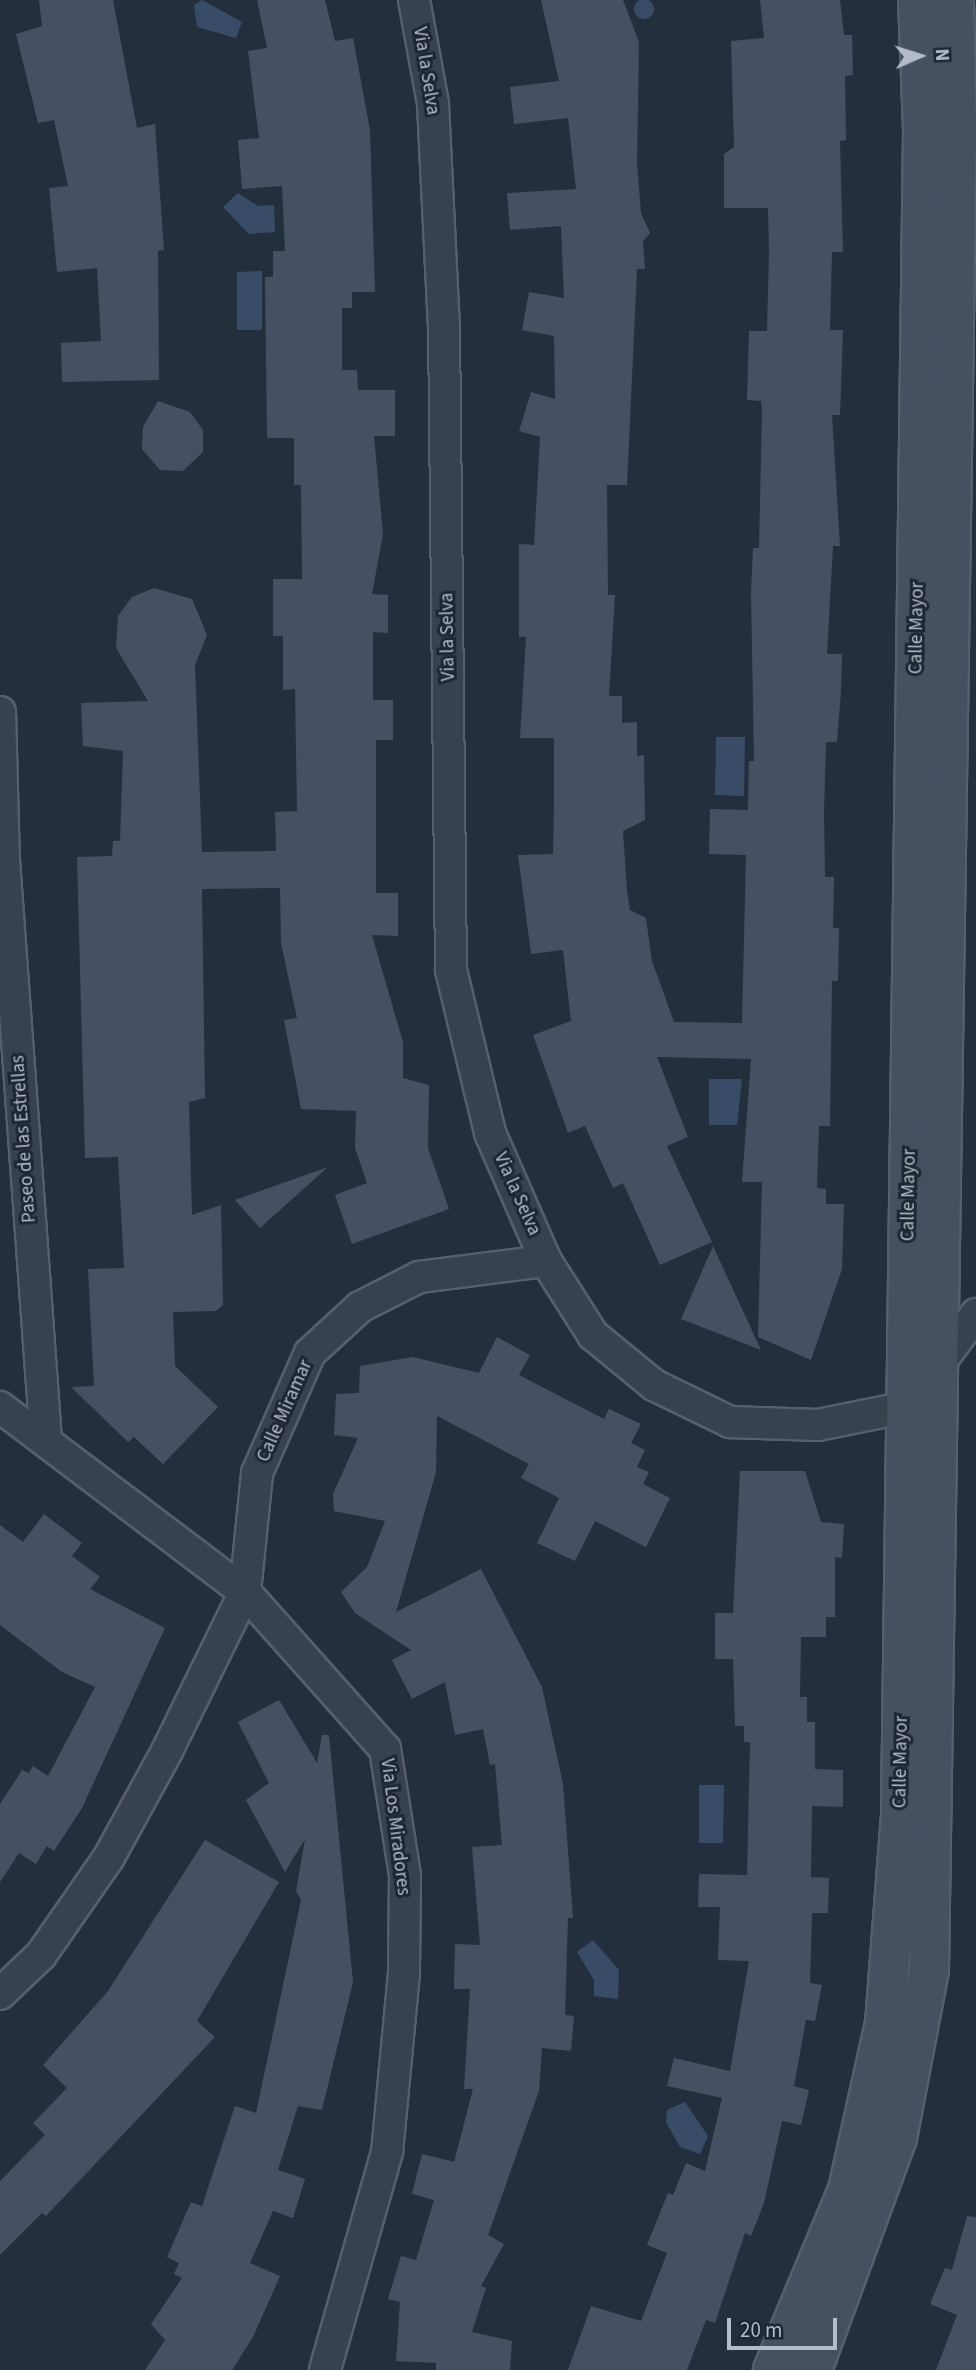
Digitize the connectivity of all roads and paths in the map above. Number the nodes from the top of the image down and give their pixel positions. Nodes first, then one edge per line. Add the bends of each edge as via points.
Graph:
1 (414, 0) edge
2 (918, 0) edge
3 (954, 0) edge
4 (940, 130) junction
5 (0, 712) edge
6 (546, 1261) junction
7 (976, 1314) edge
8 (938, 1365) junction
9 (0, 1407) edge
10 (907, 1407) junction
11 (46, 1440) junction
12 (245, 1592) junction
13 (0, 1994) edge
14 (862, 2198) junction
15 (325, 2370) edge
16 (773, 2370) edge
17 (812, 2370) edge

1 - 6 street, Via la Selva via 433,104 444,325 451,970 490,1133
2 - 4 street, Calle Mayor
3 - 4 street, Calle Mayor
4 - 8 street, Calle Mayor
4 - 10 street, Calle Mayor
5 - 11 street, Paseo de las Estrellas via 4,859
6 - 10 street via 593,1335 654,1385 730,1422 818,1425
6 - 12 street, Calle Miramar via 419,1277 360,1307 310,1353 257,1473
7 - 8 street
8 - 10 street
8 - 14 street, Calle Mayor via 929,1969 916,2060
9 - 11 street, Via Los Miradores
10 - 14 street, Calle Mayor via 899,1839 885,2023
11 - 12 street, Via Los Miradores
12 - 13 street, Calle Miramar via 109,1857 41,1955
12 - 15 street, Via Los Miradores via 385,1749 405,1875 404,1973 387,2152
14 - 16 street, Calle Mayor
14 - 17 street, Calle Mayor

